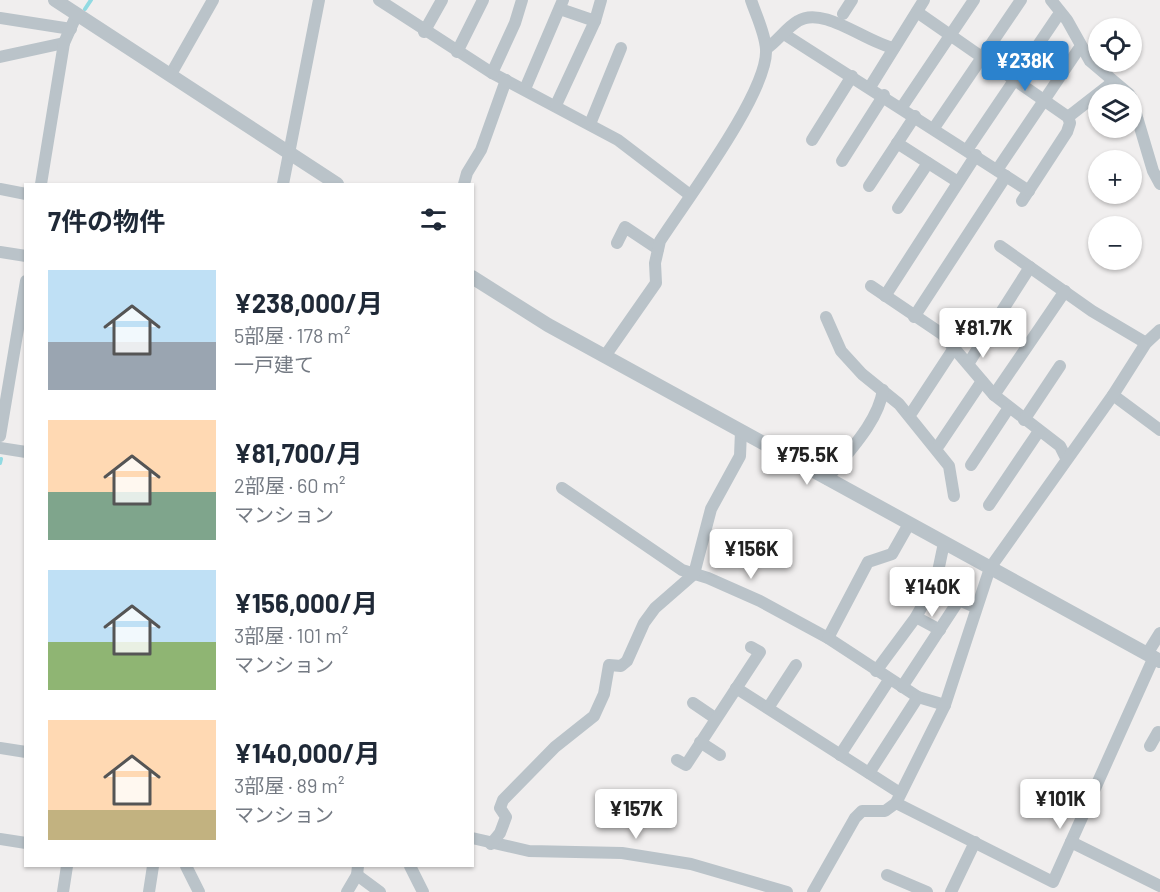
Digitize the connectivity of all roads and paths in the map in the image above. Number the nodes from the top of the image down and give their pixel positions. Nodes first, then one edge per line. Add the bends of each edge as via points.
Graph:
1 (55, 0) edge
2 (213, 0) edge
3 (319, 0) edge
4 (379, 0) edge
5 (442, 0) edge
6 (483, 0) edge
7 (522, 0) edge
8 (601, 0) edge
9 (751, 0) edge
10 (852, 0) edge
11 (924, 0) edge
12 (974, 0) edge
13 (1020, 0) edge
14 (1051, 0) edge
15 (561, 4) edge
16 (917, 12) junction
17 (77, 14) junction
18 (843, 14) dead end
19 (1057, 17) dead end
20 (0, 18) edge
21 (595, 21) junction
22 (70, 29) junction
23 (424, 32) junction
24 (784, 34) junction
25 (950, 35) junction
26 (64, 43) junction
27 (621, 48) dead end
28 (894, 48) junction
29 (766, 49) junction
30 (1078, 50) dead end
31 (457, 52) junction
32 (0, 57) edge
33 (982, 57) junction
34 (492, 72) junction
35 (171, 74) junction
36 (852, 76) junction
37 (506, 80) junction
38 (1015, 80) junction
39 (1113, 82) junction
40 (1115, 84) edge
41 (870, 87) junction
42 (525, 89) junction
43 (884, 96) junction
44 (1045, 101) junction
45 (556, 105) junction
46 (902, 107) junction
47 (915, 116) junction
48 (1068, 117) junction
49 (590, 124) junction
50 (934, 128) junction
51 (1142, 135) edge
52 (812, 140) dead end
53 (897, 143) junction
54 (289, 152) junction
55 (972, 152) junction
56 (842, 161) dead end
57 (928, 163) junction
58 (1001, 173) junction
59 (958, 182) junction
60 (41, 183) edge
61 (283, 183) edge
62 (336, 183) edge
63 (465, 183) edge
64 (1160, 184) edge
65 (869, 186) dead end
66 (0, 189) edge
67 (24, 194) edge
68 (690, 195) junction
69 (898, 208) dead end
70 (617, 243) dead end
71 (1000, 246) dead end
72 (658, 249) junction
73 (0, 252) edge
74 (24, 256) edge
75 (1030, 267) junction
76 (474, 279) edge
77 (871, 286) dead end
78 (1065, 291) junction
79 (24, 293) edge
80 (885, 296) junction
81 (914, 316) junction
82 (826, 317) dead end
83 (1160, 330) edge
84 (1146, 343) junction
85 (954, 348) junction
86 (605, 356) junction
87 (968, 364) junction
88 (1060, 366) dead end
89 (982, 381) junction
90 (883, 390) junction
91 (994, 395) junction
92 (1113, 396) junction
93 (1008, 409) junction
94 (912, 412) dead end
95 (1024, 420) junction
96 (1160, 430) edge
97 (741, 431) junction
98 (1039, 431) junction
99 (0, 436) edge
100 (939, 445) dead end
101 (0, 448) edge
102 (24, 452) edge
103 (1066, 458) junction
104 (971, 465) dead end
105 (827, 479) junction
106 (562, 488) dead end
107 (954, 496) dead end
108 (989, 505) dead end
109 (909, 524) junction
110 (944, 543) junction
111 (990, 568) junction
112 (694, 574) junction
113 (975, 607) junction
114 (916, 616) junction
115 (940, 630) junction
116 (1160, 633) edge
117 (828, 638) junction
118 (751, 646) dead end
119 (1154, 658) edge
120 (796, 665) dead end
121 (876, 671) junction
122 (889, 680) junction
123 (902, 687) junction
124 (736, 688) junction
125 (918, 697) junction
126 (693, 703) dead end
127 (945, 705) junction
128 (768, 708) junction
129 (715, 718) junction
130 (1160, 734) edge
131 (700, 742) junction
132 (1150, 746) dead end
133 (0, 748) edge
134 (24, 752) edge
135 (720, 755) dead end
136 (840, 755) junction
137 (677, 760) dead end
138 (869, 773) junction
139 (898, 798) junction
140 (0, 839) edge
141 (474, 839) edge
142 (975, 842) junction
143 (1071, 842) junction
144 (24, 843) edge
145 (491, 844) junction
146 (66, 867) edge
147 (153, 867) edge
148 (186, 867) edge
149 (410, 867) edge
150 (357, 870) edge
151 (887, 875) dead end
152 (1160, 886) edge
153 (747, 887) edge
154 (63, 892) edge
155 (149, 892) edge
156 (199, 892) edge
157 (347, 892) edge
158 (380, 892) edge
159 (423, 892) edge
160 (787, 892) edge
161 (813, 892) edge
162 (927, 892) edge
163 (951, 892) edge

1 - 17 street
2 - 35 street
3 - 54 street
4 - 23 street
5 - 23 street
6 - 31 street
7 - 34 street
8 - 21 street
9 - 29 street
10 - 18 street
11 - 16 street
12 - 25 street
13 - 33 street
14 - 39 street via 1090,62
15 - 21 street
15 - 42 street
16 - 25 street
16 - 28 street
17 - 22 street
17 - 35 street
19 - 38 street
20 - 22 street
21 - 45 street
22 - 26 street
23 - 31 street
24 - 28 street via 797,21 822,17 878,45
24 - 29 street
24 - 36 street
25 - 33 street
25 - 46 street
26 - 32 street
26 - 60 street
27 - 49 street
28 - 41 street
29 - 68 street via 744,115
30 - 44 street
31 - 34 street
33 - 38 street
33 - 50 street
34 - 37 street
35 - 54 street
36 - 41 street
36 - 52 street
37 - 42 street
37 - 63 street
38 - 44 street
38 - 55 street
39 - 40 street
39 - 48 street
41 - 43 street
42 - 45 street
43 - 46 street
43 - 56 street
44 - 48 street
44 - 58 street
45 - 49 street
46 - 47 street
47 - 50 street
47 - 53 street
48 - 58 street via 1067,132 1025,196
49 - 68 street via 618,140
50 - 55 street
51 - 64 street
53 - 57 street
53 - 65 street
54 - 61 street
54 - 62 street
55 - 58 street
55 - 59 street
57 - 59 street
57 - 69 street
58 - 81 street
59 - 80 street
66 - 67 street
68 - 72 street
70 - 72 street via 625,227
71 - 75 street
72 - 86 street via 656,283
73 - 74 street
75 - 78 street
75 - 87 street
76 - 86 street
77 - 80 street
78 - 84 street
78 - 91 street
79 - 99 street
80 - 81 street
81 - 85 street via 942,334
82 - 90 street via 841,351
83 - 84 street
84 - 92 street
85 - 87 street
85 - 94 street
86 - 97 street
87 - 89 street
88 - 95 street
89 - 91 street
89 - 100 street
90 - 105 street via 881,403 864,431
90 - 107 street via 949,466
91 - 93 street
92 - 96 street
92 - 103 street
93 - 95 street
93 - 104 street
95 - 98 street
97 - 105 street
97 - 112 street via 740,456 711,508
98 - 103 street via 1060,446
98 - 108 street
101 - 102 street
103 - 111 street
105 - 109 street
106 - 112 street via 653,552
109 - 110 street
109 - 117 street via 892,554 868,562
110 - 111 street
110 - 114 street via 936,581
111 - 113 street
111 - 119 street
112 - 117 street via 760,601
112 - 145 street via 655,608 627,661 621,666 609,665 604,694 594,716 555,747 503,800 500,808 506,817
113 - 115 street via 959,600
113 - 127 street
114 - 115 street
114 - 121 street
115 - 123 street
116 - 119 street
117 - 121 street
118 - 124 street via 759,652
119 - 143 street
120 - 128 street
121 - 122 street
122 - 123 street
122 - 136 street
123 - 125 street
124 - 128 street
124 - 129 street
125 - 127 street
125 - 138 street
126 - 129 street
127 - 139 street
128 - 136 street
129 - 131 street
130 - 132 street
131 - 135 street
131 - 137 street via 686,765
133 - 134 street
136 - 138 street
138 - 139 street
139 - 142 street
139 - 161 street via 885,811 862,811 855,818
140 - 144 street
141 - 145 street
142 - 143 street via 1053,882
142 - 163 street
143 - 152 street
145 - 153 street via 529,851 622,853 691,864
146 - 154 street
147 - 155 street
148 - 156 street
149 - 159 street
150 - 157 street
150 - 158 street
151 - 162 street
153 - 160 street

